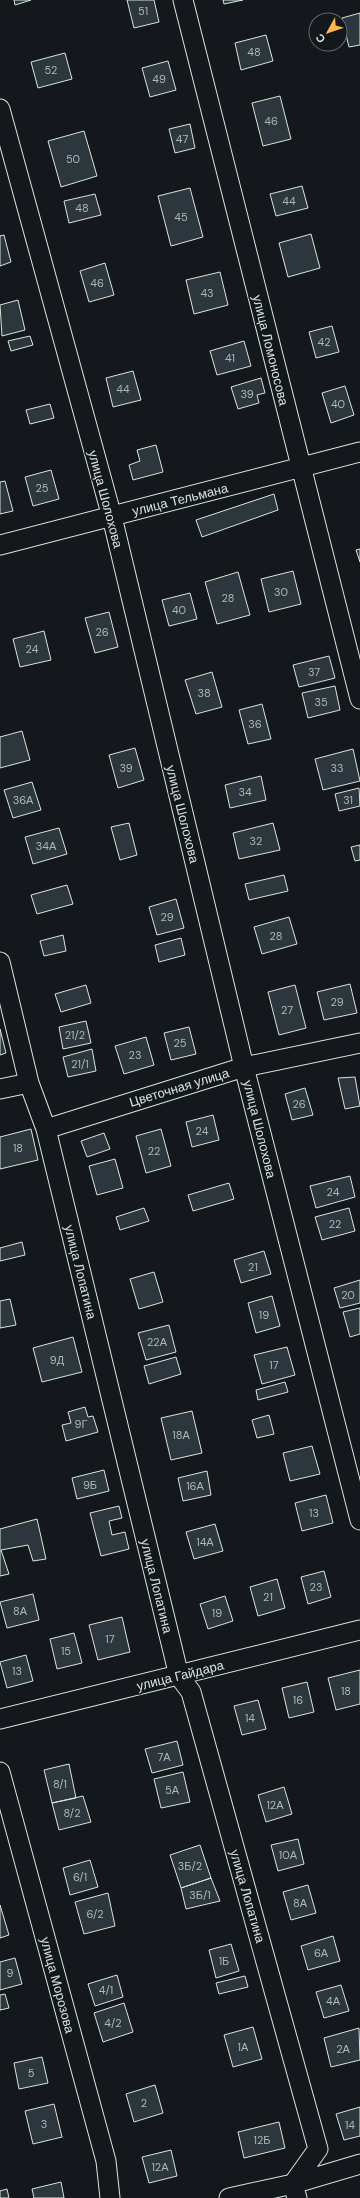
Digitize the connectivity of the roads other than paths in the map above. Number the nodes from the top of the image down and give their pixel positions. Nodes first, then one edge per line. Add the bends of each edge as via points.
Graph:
1 (182, 0) edge
2 (0, 110) edge
3 (360, 452) edge
4 (301, 468) junction
5 (112, 517) junction
6 (0, 545) edge
7 (360, 699) edge
8 (0, 962) edge
9 (360, 1043) edge
10 (244, 1067) junction
11 (29, 1083) junction
12 (0, 1090) edge
13 (46, 1129) junction
14 (360, 1520) edge
15 (360, 1630) edge
16 (179, 1676) junction
17 (0, 1718) edge
18 (0, 1772) edge
19 (360, 2164) edge
20 (295, 2191) edge
21 (110, 2198) edge
22 (229, 2198) edge

1 - 4 street, улица Ломоносова
2 - 5 street, улица Шолохова
3 - 4 street, улица Тельмана
4 - 5 street, улица Тельмана
4 - 7 street, улица Ломоносова
5 - 6 street, улица Тельмана
5 - 10 street, улица Шолохова
8 - 11 street, улица Лопатина
9 - 10 street, Цветочная улица
10 - 13 street, Цветочная улица
10 - 14 street, улица Шолохова
11 - 12 street
11 - 13 street, улица Лопатина
13 - 16 street, улица Лопатина
15 - 16 street, улица Гайдара
16 - 17 street, улица Гайдара
16 - 20 street, улица Лопатина via 191,1692 318,2149
18 - 21 street, улица Морозова via 106,2161
19 - 20 street
20 - 22 street

